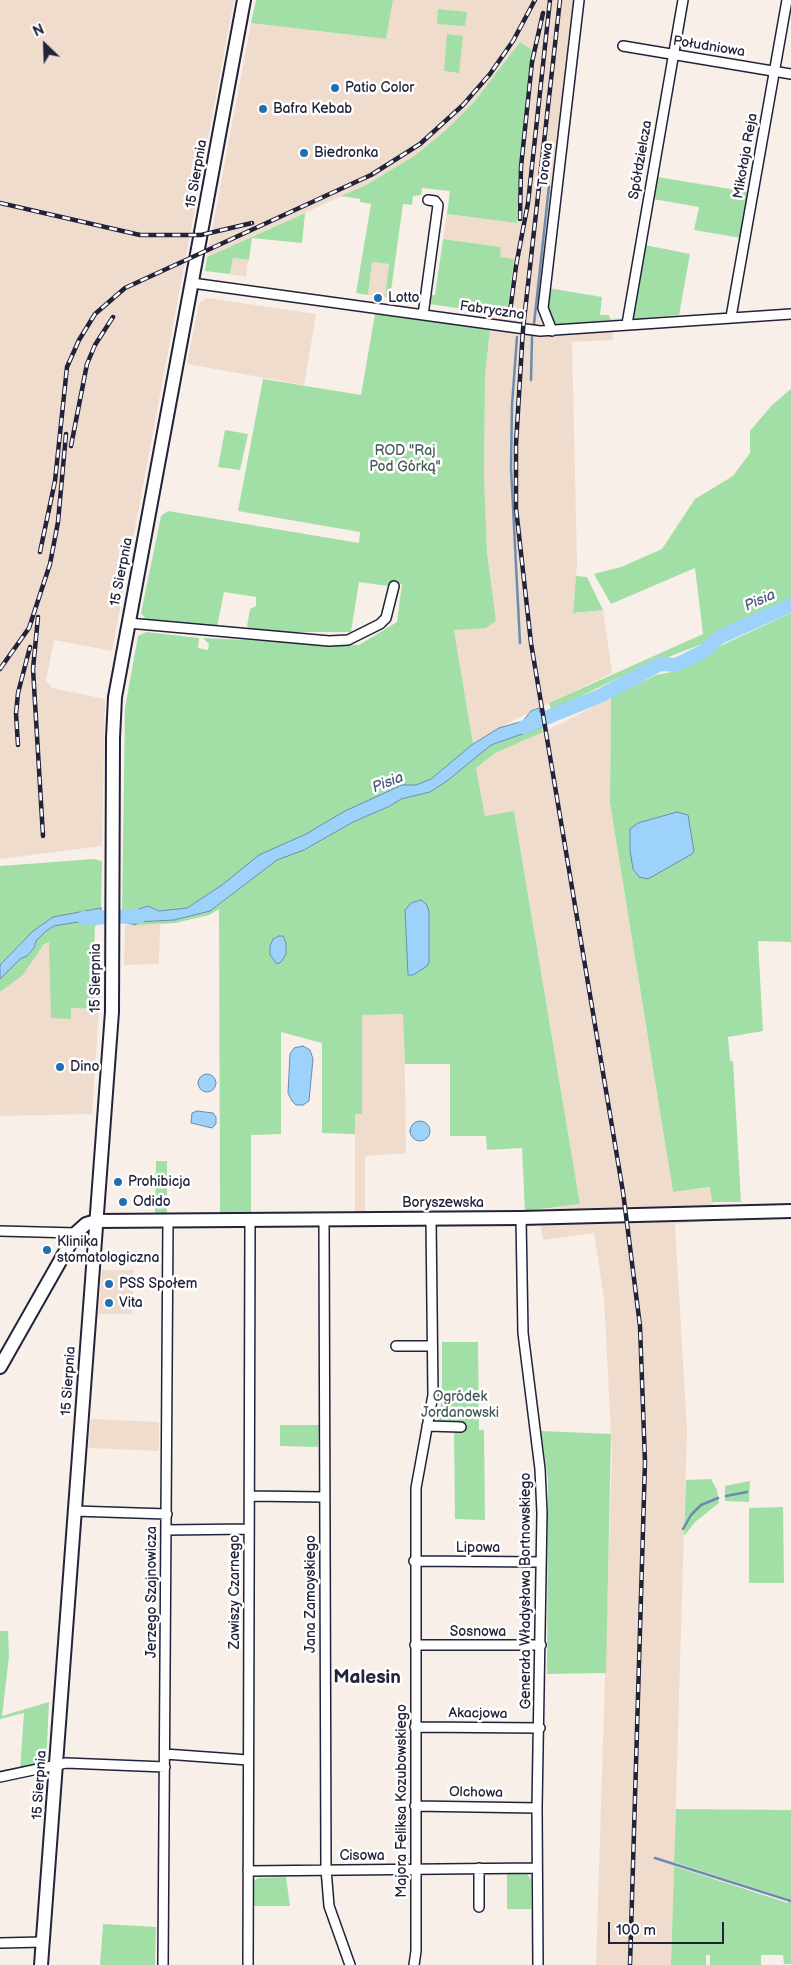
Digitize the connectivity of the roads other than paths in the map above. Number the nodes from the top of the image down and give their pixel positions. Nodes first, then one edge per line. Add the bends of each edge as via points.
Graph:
1 (244, 0) edge
2 (579, 0) edge
3 (683, 0) edge
4 (787, 0) edge
5 (623, 46) dead end
6 (673, 55) junction
7 (775, 72) junction
8 (791, 74) edge
9 (428, 200) dead end
10 (192, 283) junction
11 (791, 314) edge
12 (422, 315) junction
13 (731, 317) junction
14 (627, 324) junction
15 (552, 331) junction
16 (394, 586) dead end
17 (128, 623) junction
18 (791, 1211) edge
19 (431, 1218) junction
20 (521, 1218) junction
21 (324, 1219) junction
22 (96, 1220) junction
23 (168, 1220) junction
24 (250, 1220) junction
25 (0, 1231) edge
26 (76, 1233) junction
27 (396, 1346) dead end
28 (432, 1346) junction
29 (0, 1367) edge
30 (427, 1426) junction
31 (461, 1427) dead end
32 (250, 1496) junction
33 (324, 1497) junction
34 (74, 1511) junction
35 (167, 1514) junction
36 (249, 1529) junction
37 (166, 1530) junction
38 (414, 1561) junction
39 (541, 1562) junction
40 (415, 1645) junction
41 (541, 1645) junction
42 (415, 1727) junction
43 (540, 1728) junction
44 (165, 1754) junction
45 (248, 1760) junction
46 (56, 1764) junction
47 (165, 1768) junction
48 (0, 1777) edge
49 (415, 1806) junction
50 (537, 1808) junction
51 (479, 1868) junction
52 (537, 1868) junction
53 (326, 1869) junction
54 (416, 1870) junction
55 (248, 1871) junction
56 (479, 1907) dead end
57 (43, 1942) junction
58 (0, 1943) edge
59 (41, 1965) edge
60 (163, 1965) edge
61 (248, 1965) edge
62 (350, 1965) edge
63 (414, 1965) edge
64 (538, 1965) edge

1 - 10 main road, 15 Sierpnia
2 - 15 street, Torowa via 543,308
3 - 6 street, Spółdzielcza
4 - 7 street, Mikołaja Reja
5 - 6 street, Południowa
6 - 7 street, Południowa
6 - 14 street, Spółdzielcza
7 - 8 street, Południowa
7 - 13 street, Mikołaja Reja
9 - 12 street via 436,201 438,206
10 - 12 street, Fabryczna
10 - 17 main road, 15 Sierpnia
11 - 13 street, Fabryczna
12 - 15 street, Fabryczna
13 - 14 street, Fabryczna
14 - 15 street, Fabryczna
16 - 17 street via 386,618 348,640
17 - 22 main road, 15 Sierpnia via 114,711 110,1032
18 - 20 main road, Boryszewska
19 - 20 main road, Boryszewska
19 - 21 main road, Boryszewska
19 - 28 street, Majora Feliksa Kozubowskiego
20 - 39 street, Generała Władysława Bortnowskiego via 523,1333 540,1469
21 - 24 main road, Boryszewska
21 - 33 street, Jana Zamoyskiego
22 - 23 main road, Boryszewska
22 - 26 main road
22 - 34 main road, 15 Sierpnia
23 - 24 main road, Boryszewska
23 - 35 street, Jerzego Szajnowicza
24 - 32 street, Zawiszy Czarnego
25 - 26 street
26 - 29 main road
27 - 28 street
28 - 30 street, Majora Feliksa Kozubowskiego via 433,1395
30 - 31 street
30 - 38 street, Majora Feliksa Kozubowskiego via 416,1488
32 - 33 street
32 - 36 street, Zawiszy Czarnego
33 - 53 street, Jana Zamoyskiego
34 - 35 street
34 - 46 main road, 15 Sierpnia
35 - 37 street, Jerzego Szajnowicza
36 - 37 street
36 - 45 street, Zawiszy Czarnego
37 - 44 street, Jerzego Szajnowicza
38 - 39 street, Lipowa
38 - 40 street, Majora Feliksa Kozubowskiego
39 - 41 street, Generała Władysława Bortnowskiego
40 - 41 street, Sosnowa
40 - 42 street, Majora Feliksa Kozubowskiego
41 - 43 street, Generała Władysława Bortnowskiego
42 - 43 street, Akacjowa
42 - 49 street, Majora Feliksa Kozubowskiego
43 - 50 street, Generała Władysława Bortnowskiego
44 - 45 street
44 - 47 street, Jerzego Szajnowicza
45 - 55 street, Zawiszy Czarnego
46 - 47 street
46 - 48 street
46 - 57 main road, 15 Sierpnia
47 - 60 street, Jerzego Szajnowicza
49 - 50 street, Olchowa
49 - 54 street, Majora Feliksa Kozubowskiego
50 - 52 street, Generała Władysława Bortnowskiego
51 - 52 street, Cisowa
51 - 54 street, Cisowa
51 - 56 street
52 - 64 street, Generała Władysława Bortnowskiego
53 - 54 street, Cisowa
53 - 55 street, Cisowa
53 - 62 street, Jana Zamoyskiego via 329,1906
54 - 63 street, Majora Feliksa Kozubowskiego
55 - 61 street, Zawiszy Czarnego
57 - 58 street
57 - 59 main road, 15 Sierpnia

